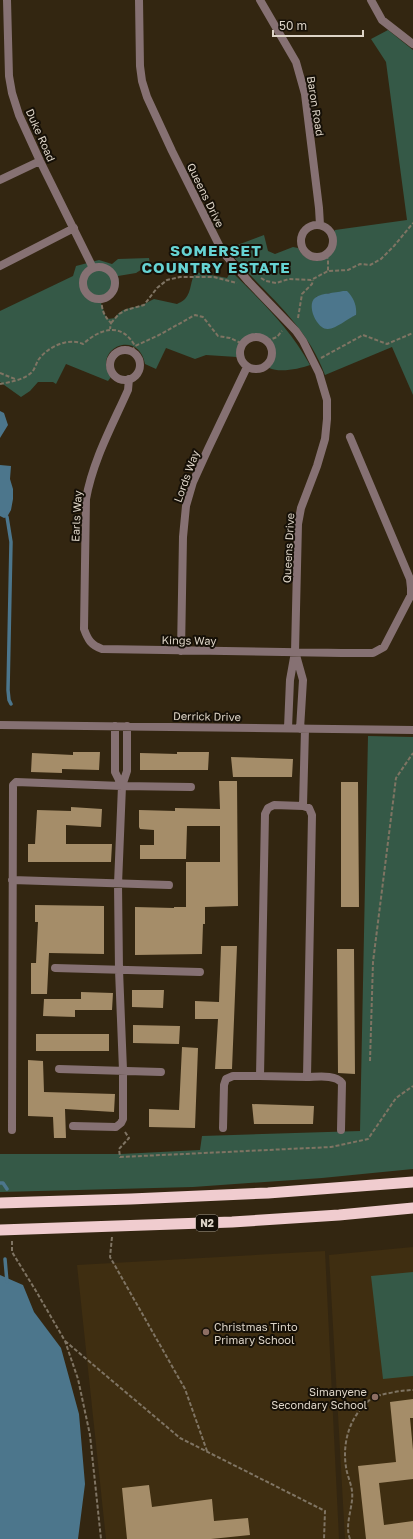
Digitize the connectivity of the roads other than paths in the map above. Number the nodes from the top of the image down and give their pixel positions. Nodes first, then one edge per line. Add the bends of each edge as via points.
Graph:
1 (7, 0) edge
2 (139, 0) edge
3 (260, 0) edge
4 (371, 0) edge
5 (413, 44) edge
6 (40, 161) junction
7 (0, 180) edge
8 (320, 225) junction
9 (74, 228) junction
10 (0, 266) edge
11 (93, 268) junction
12 (247, 367) junction
13 (129, 379) junction
14 (350, 438) dead end
15 (87, 638) joint
16 (181, 651) junction
17 (295, 652) junction
18 (0, 725) edge
19 (115, 726) junction
20 (128, 726) junction
21 (288, 728) junction
22 (302, 729) junction
23 (413, 730) edge
24 (122, 786) junction
25 (191, 787) dead end
26 (303, 806) junction
27 (12, 880) junction
28 (118, 884) junction
29 (169, 885) dead end
30 (56, 968) dead end
31 (119, 970) junction
32 (200, 972) dead end
33 (59, 1069) dead end
34 (123, 1070) junction
35 (160, 1072) dead end
36 (260, 1076) junction
37 (307, 1077) junction
38 (73, 1126) dead end
39 (223, 1128) dead end
40 (12, 1130) dead end
41 (341, 1130) dead end
42 (413, 1182) edge
43 (0, 1203) edge
44 (413, 1208) edge
45 (0, 1230) edge

1 - 6 street, Duke Road via 9,76 12,93
2 - 17 street, Queens Drive via 142,81 175,158 222,251 303,340 319,373 326,400 325,439 298,524
3 - 8 street, Baron Road via 296,62 301,77
4 - 5 street via 382,20
6 - 7 street
6 - 9 street, Duke Road
8 - 8 street via 329,230 334,239 331,250 317,258 307,254 301,239 310,227
9 - 10 street
9 - 11 street, Duke Road
11 - 11 street via 84,279 85,289 92,296 101,299 114,290 115,279 104,268
12 - 12 street via 257,369 267,365 272,350 267,341 257,337 247,340 240,353
12 - 16 street, Lords Way via 193,482 186,506
13 - 13 street via 136,376 140,368 134,348 118,352 110,364 117,377 121,380
13 - 15 street, Earls Way via 128,390 89,478 86,498 84,621
14 - 17 street, Kings Way via 410,579 410,595 388,642 373,653
15 - 16 street, Kings Way via 91,644 102,650
16 - 17 street, Kings Way
17 - 21 street, Queens Drive via 290,680
17 - 22 street, Queens Drive via 303,680
18 - 19 street, Derrick Drive
19 - 20 street, Derrick Drive
19 - 24 street via 115,772
20 - 21 street, Derrick Drive
20 - 24 street via 127,771
21 - 22 street, Derrick Drive
22 - 23 street, Derrick Drive
22 - 26 street, Queens Drive
24 - 25 street
24 - 27 street via 16,782 12,787
24 - 28 street
26 - 36 street via 270,806 265,814
26 - 37 street via 309,808 312,815
27 - 28 street
27 - 40 street
28 - 29 street
28 - 31 street
30 - 31 street
31 - 32 street
31 - 34 street
33 - 34 street
34 - 35 street
34 - 38 street via 123,1119 119,1125
36 - 37 street
36 - 39 street via 233,1076 226,1079
37 - 41 street via 337,1078 342,1083
42 - 43 highway via 260,1194
44 - 45 highway, N2 via 232,1222

